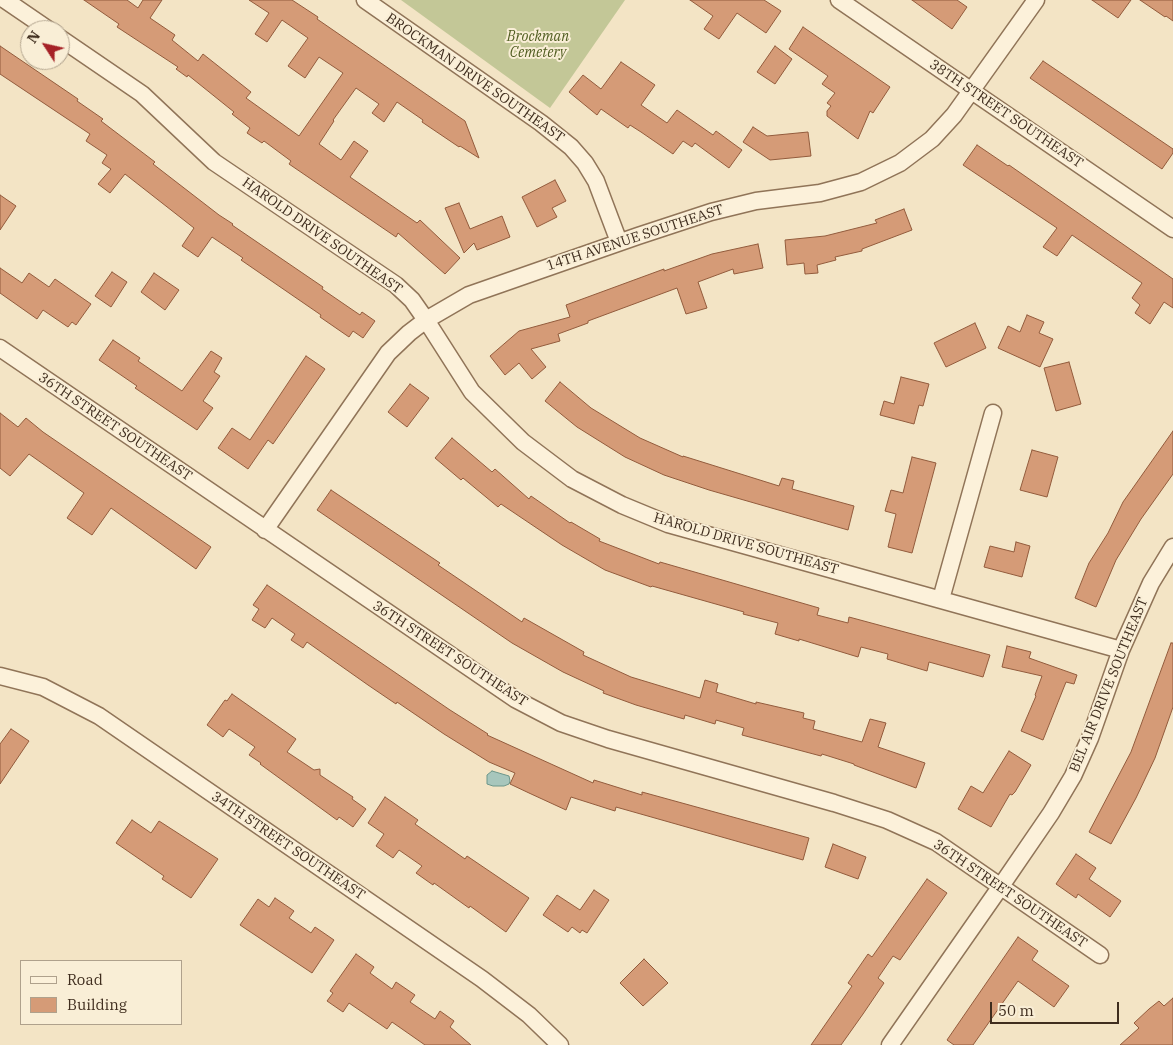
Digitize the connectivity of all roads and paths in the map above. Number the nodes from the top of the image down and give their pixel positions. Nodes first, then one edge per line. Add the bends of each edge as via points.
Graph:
1 (5, 0) edge
2 (365, 0) edge
3 (839, 0) edge
4 (1036, 0) edge
5 (34, 20) edge
6 (70, 45) edge
7 (972, 91) junction
8 (1173, 229) edge
9 (619, 242) junction
10 (426, 320) junction
11 (0, 348) edge
12 (993, 413) dead end
13 (265, 530) junction
14 (1173, 547) edge
15 (941, 599) junction
16 (1121, 650) junction
17 (0, 676) edge
18 (1001, 886) junction
19 (1100, 955) dead end
20 (560, 1045) edge
21 (890, 1045) edge

1 - 5 street
2 - 9 street, BROCKMAN DRIVE SOUTHEAST via 571,146 596,181
3 - 7 street, 38TH STREET SOUTHEAST
4 - 7 street, 14TH AVENUE SOUTHEAST
6 - 10 street, HAROLD DRIVE SOUTHEAST via 142,94 214,162 396,286 412,300
7 - 8 street, 38TH STREET SOUTHEAST
7 - 9 street, 14TH AVENUE SOUTHEAST via 932,139 900,164 861,182 820,194 756,200
9 - 10 street, 14TH AVENUE SOUTHEAST via 469,295
10 - 13 street, 14TH AVENUE SOUTHEAST via 388,353
10 - 15 street, HAROLD DRIVE SOUTHEAST via 472,392 523,442 572,479 668,524
11 - 13 street, 36TH STREET SOUTHEAST
12 - 15 street
13 - 18 street, 36TH STREET SOUTHEAST via 514,699 561,723 888,820 936,842
14 - 16 street, BEL AIR DRIVE SOUTHEAST via 1151,583
15 - 16 street, HAROLD DRIVE SOUTHEAST
16 - 18 street, BEL AIR DRIVE SOUTHEAST via 1073,776
17 - 20 street, 34TH STREET SOUTHEAST via 43,687 99,716 482,979
18 - 19 street, 36TH STREET SOUTHEAST
18 - 21 street, BEL AIR DRIVE SOUTHEAST

